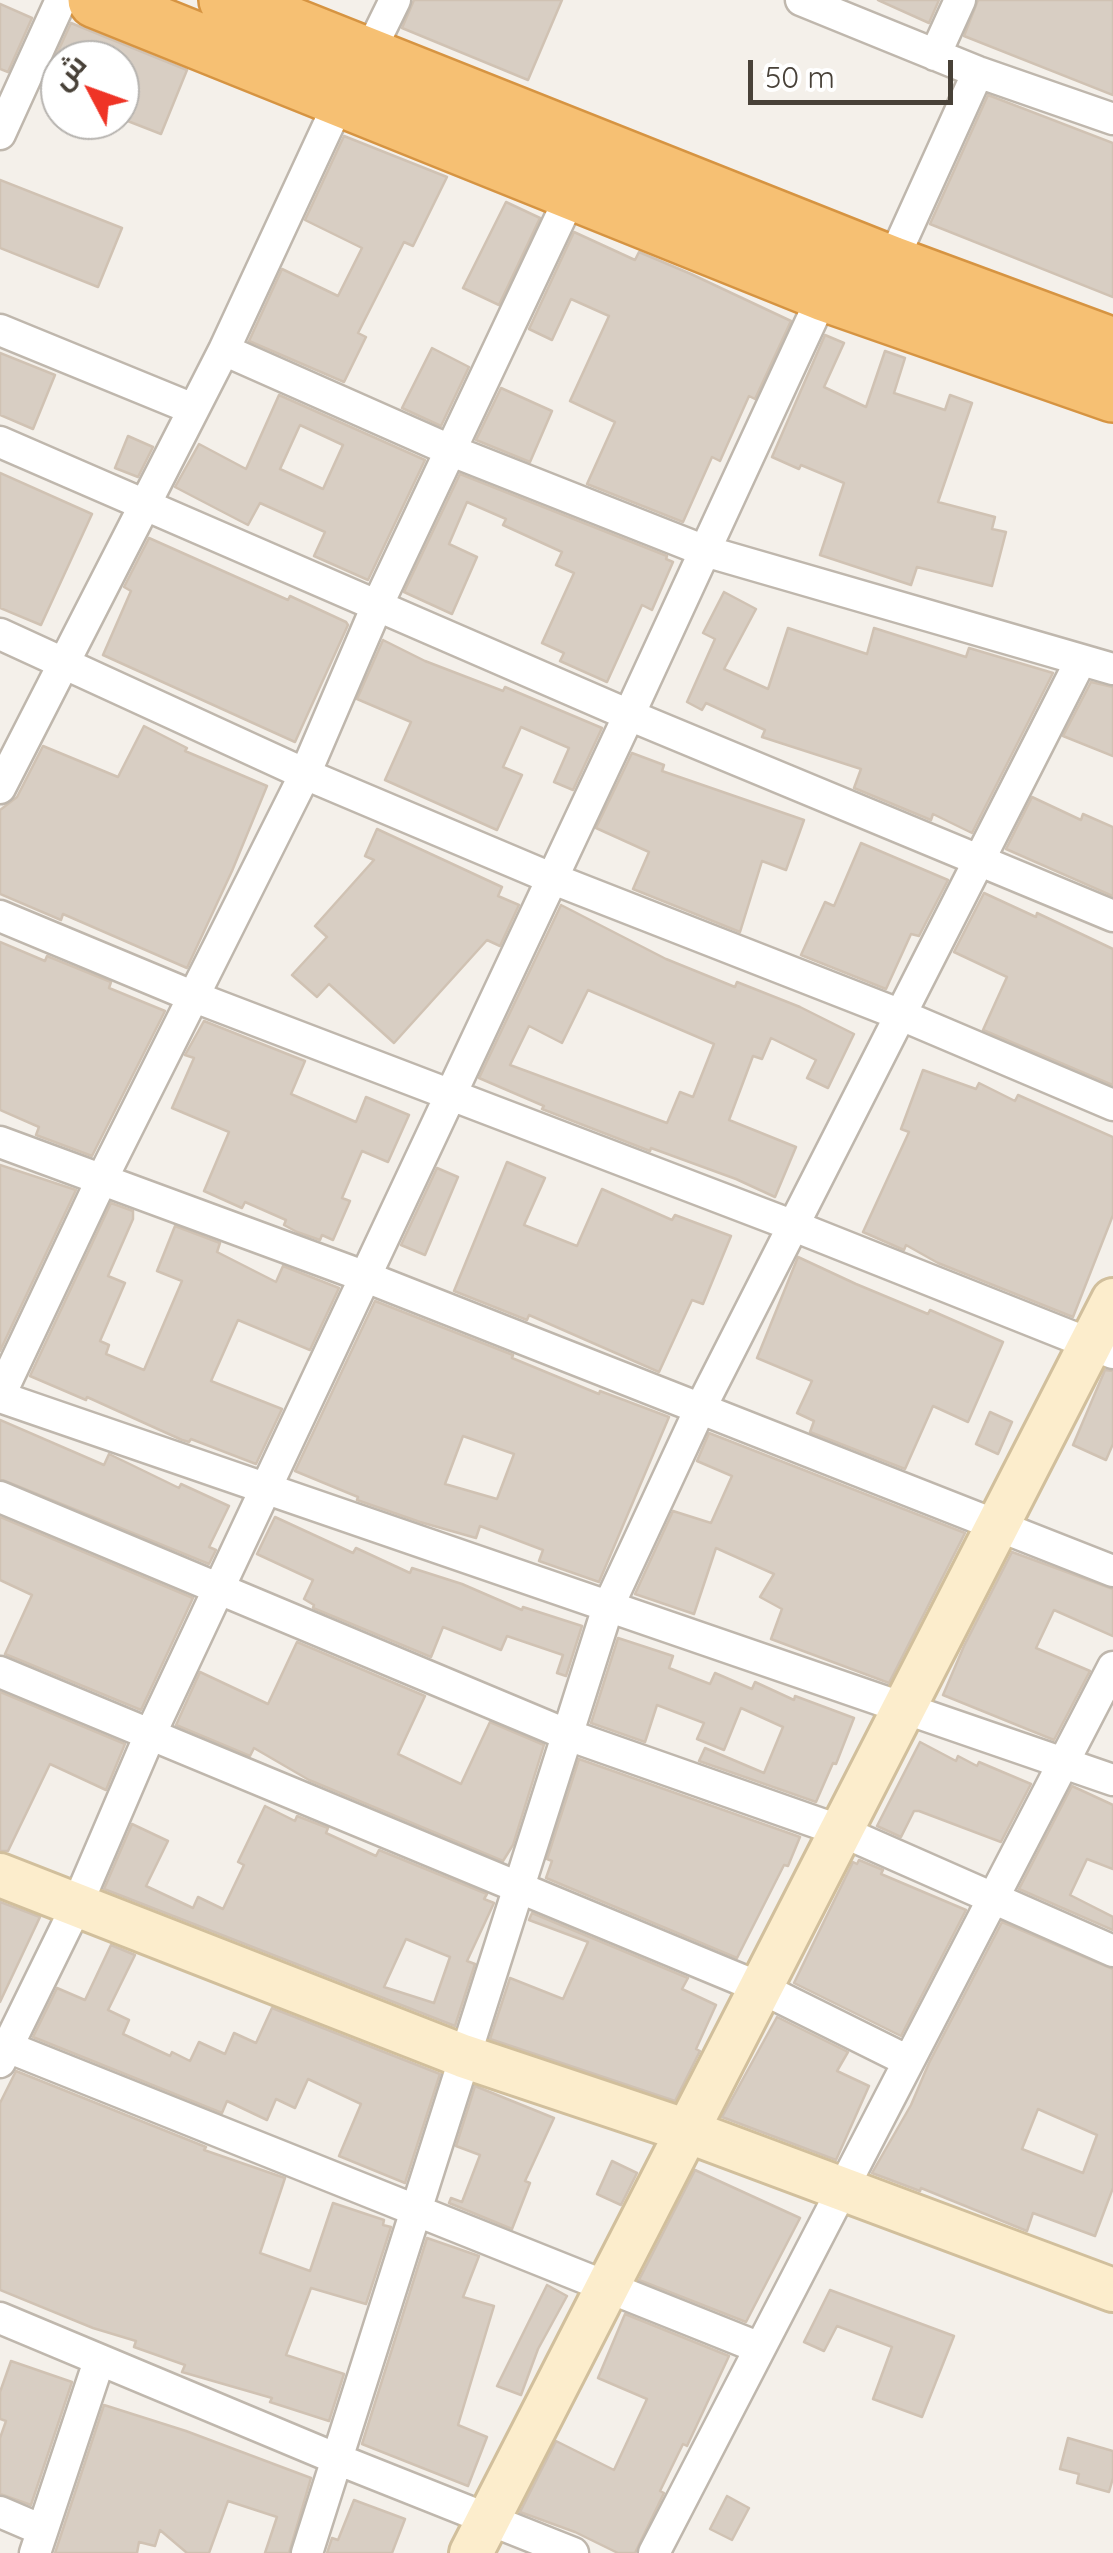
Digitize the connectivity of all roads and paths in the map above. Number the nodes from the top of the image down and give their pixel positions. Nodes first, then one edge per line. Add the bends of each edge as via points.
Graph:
1 (62, 0) edge
2 (96, 0) edge
3 (227, 0) edge
4 (396, 0) edge
5 (801, 0) edge
6 (960, 0) edge
7 (935, 55) junction
8 (978, 72) junction
9 (355, 77) junction
10 (1113, 119) edge
11 (0, 134) edge
12 (572, 192) junction
13 (891, 264) junction
14 (824, 294) junction
15 (0, 330) edge
16 (1113, 346) edge
17 (224, 350) junction
18 (1113, 394) edge
19 (193, 409) junction
20 (0, 442) edge
21 (452, 451) junction
22 (144, 507) junction
23 (705, 551) junction
24 (377, 606) junction
25 (0, 634) edge
26 (1081, 660) junction
27 (62, 661) junction
28 (1113, 669) edge
29 (630, 715) junction
30 (305, 774) junction
31 (0, 788) edge
32 (982, 860) junction
33 (551, 878) junction
34 (0, 916) edge
35 (1113, 916) edge
36 (192, 996) junction
37 (901, 1014) junction
38 (450, 1094) junction
39 (1113, 1105) edge
40 (0, 1142) edge
41 (101, 1181) junction
42 (794, 1226) junction
43 (366, 1278) junction
44 (1113, 1300) edge
45 (1102, 1349) edge
46 (0, 1396) edge
47 (700, 1410) junction
48 (266, 1490) junction
49 (0, 1497) edge
50 (997, 1526) junction
51 (1113, 1572) edge
52 (220, 1591) junction
53 (608, 1607) junction
54 (1113, 1666) edge
55 (0, 1672) edge
56 (903, 1708) junction
57 (568, 1735) junction
58 (149, 1736) junction
59 (1064, 1764) junction
60 (1113, 1780) edge
61 (842, 1831) junction
62 (0, 1875) edge
63 (520, 1886) junction
64 (994, 1898) junction
65 (76, 1906) junction
66 (1113, 1951) edge
67 (760, 1988) junction
68 (2, 2051) edge
69 (463, 2056) junction
70 (908, 2061) junction
71 (687, 2131) junction
72 (842, 2188) junction
73 (417, 2210) junction
74 (608, 2286) junction
75 (1113, 2290) edge
76 (0, 2318) edge
77 (760, 2348) junction
78 (99, 2361) junction
79 (336, 2459) junction
80 (0, 2512) edge
81 (480, 2536) edge
82 (39, 2541) edge
83 (307, 2553) edge
84 (573, 2553) edge
85 (654, 2553) edge

1 - 11 street
2 - 9 highway
3 - 9 highway
4 - 9 street
5 - 7 street
6 - 7 street
7 - 8 street
8 - 10 street
8 - 13 street
9 - 12 highway
9 - 13 highway
9 - 17 street
12 - 14 highway
12 - 21 street
13 - 16 highway
14 - 18 highway
14 - 23 street
15 - 19 street
17 - 19 street
17 - 21 street
19 - 22 street
20 - 22 street
21 - 23 street
21 - 24 street
22 - 24 street
22 - 27 street
23 - 26 street
23 - 29 street
24 - 29 street
24 - 30 street
25 - 27 street
26 - 28 street
26 - 32 street
27 - 30 street
27 - 31 street
29 - 32 street
29 - 33 street
30 - 33 street
30 - 36 street
32 - 35 street
32 - 37 street
33 - 37 street
33 - 38 street
34 - 36 street
36 - 38 street
36 - 41 street
37 - 39 street
37 - 42 street
38 - 42 street
38 - 43 street
40 - 41 street
41 - 43 street
41 - 46 street
42 - 45 street
42 - 47 street
43 - 47 street
43 - 48 street
44 - 45 street
45 - 50 street
46 - 48 street
47 - 50 street
47 - 53 street
48 - 52 street
48 - 53 street
49 - 52 street
50 - 51 street
50 - 56 street
52 - 57 street
52 - 58 street
53 - 56 street
53 - 57 street
54 - 59 street
55 - 58 street
56 - 59 street
56 - 61 street
57 - 61 street
57 - 63 street
58 - 63 street
58 - 65 street
59 - 60 street
59 - 64 street
61 - 64 street
61 - 67 street
62 - 65 street
63 - 67 street
63 - 69 street
64 - 66 street
64 - 70 street
65 - 68 street
65 - 69 street
67 - 70 street
67 - 71 street
68 - 73 street
69 - 71 street
69 - 73 street
70 - 72 street
71 - 72 street
71 - 74 street
72 - 75 street
72 - 77 street
73 - 74 street
73 - 79 street
74 - 77 street
74 - 81 street
76 - 78 street
77 - 85 street
78 - 79 street
78 - 82 street
79 - 81 street
79 - 83 street
80 - 82 street
81 - 84 street

